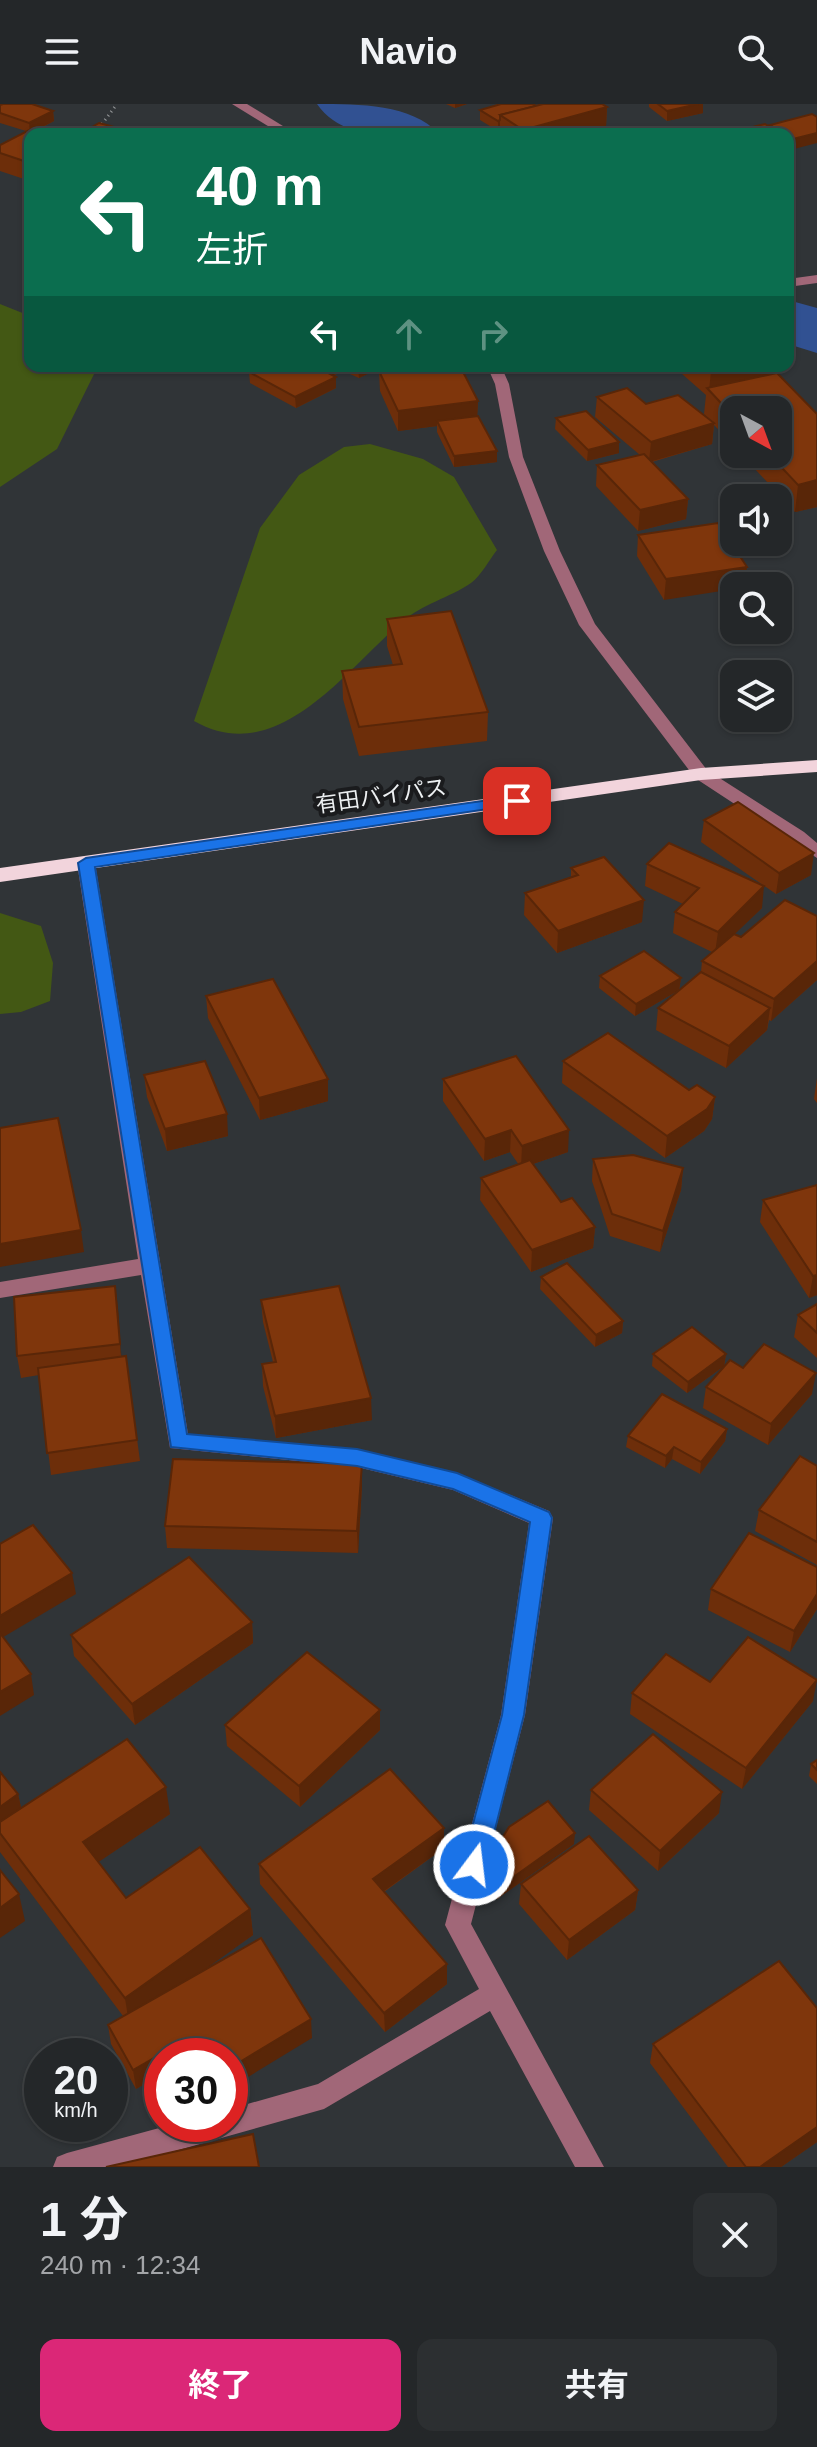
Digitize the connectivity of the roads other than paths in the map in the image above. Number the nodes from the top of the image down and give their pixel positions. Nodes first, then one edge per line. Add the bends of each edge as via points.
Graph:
1 (238, 104) edge
2 (280, 128) edge
3 (817, 279) edge
4 (794, 282) edge
5 (497, 372) edge
6 (817, 766) edge
7 (701, 774) junction
8 (817, 852) edge
9 (86, 863) junction
10 (0, 875) edge
11 (152, 1265) junction
12 (0, 1290) edge
13 (496, 1993) junction
14 (248, 2117) edge
15 (158, 2142) edge
16 (67, 2167) edge
17 (590, 2167) edge

1 - 2 street
3 - 4 street
5 - 7 street via 516,457 587,625
6 - 7 highway, 有田バイパス
7 - 8 street
7 - 9 highway, 有田バイパス
9 - 10 highway, 有田バイパス
9 - 11 street
11 - 12 street
11 - 13 street via 178,1442 357,1458 457,1482 541,1518 513,1715 458,1925
13 - 14 street via 324,2096
13 - 17 street
15 - 16 street

